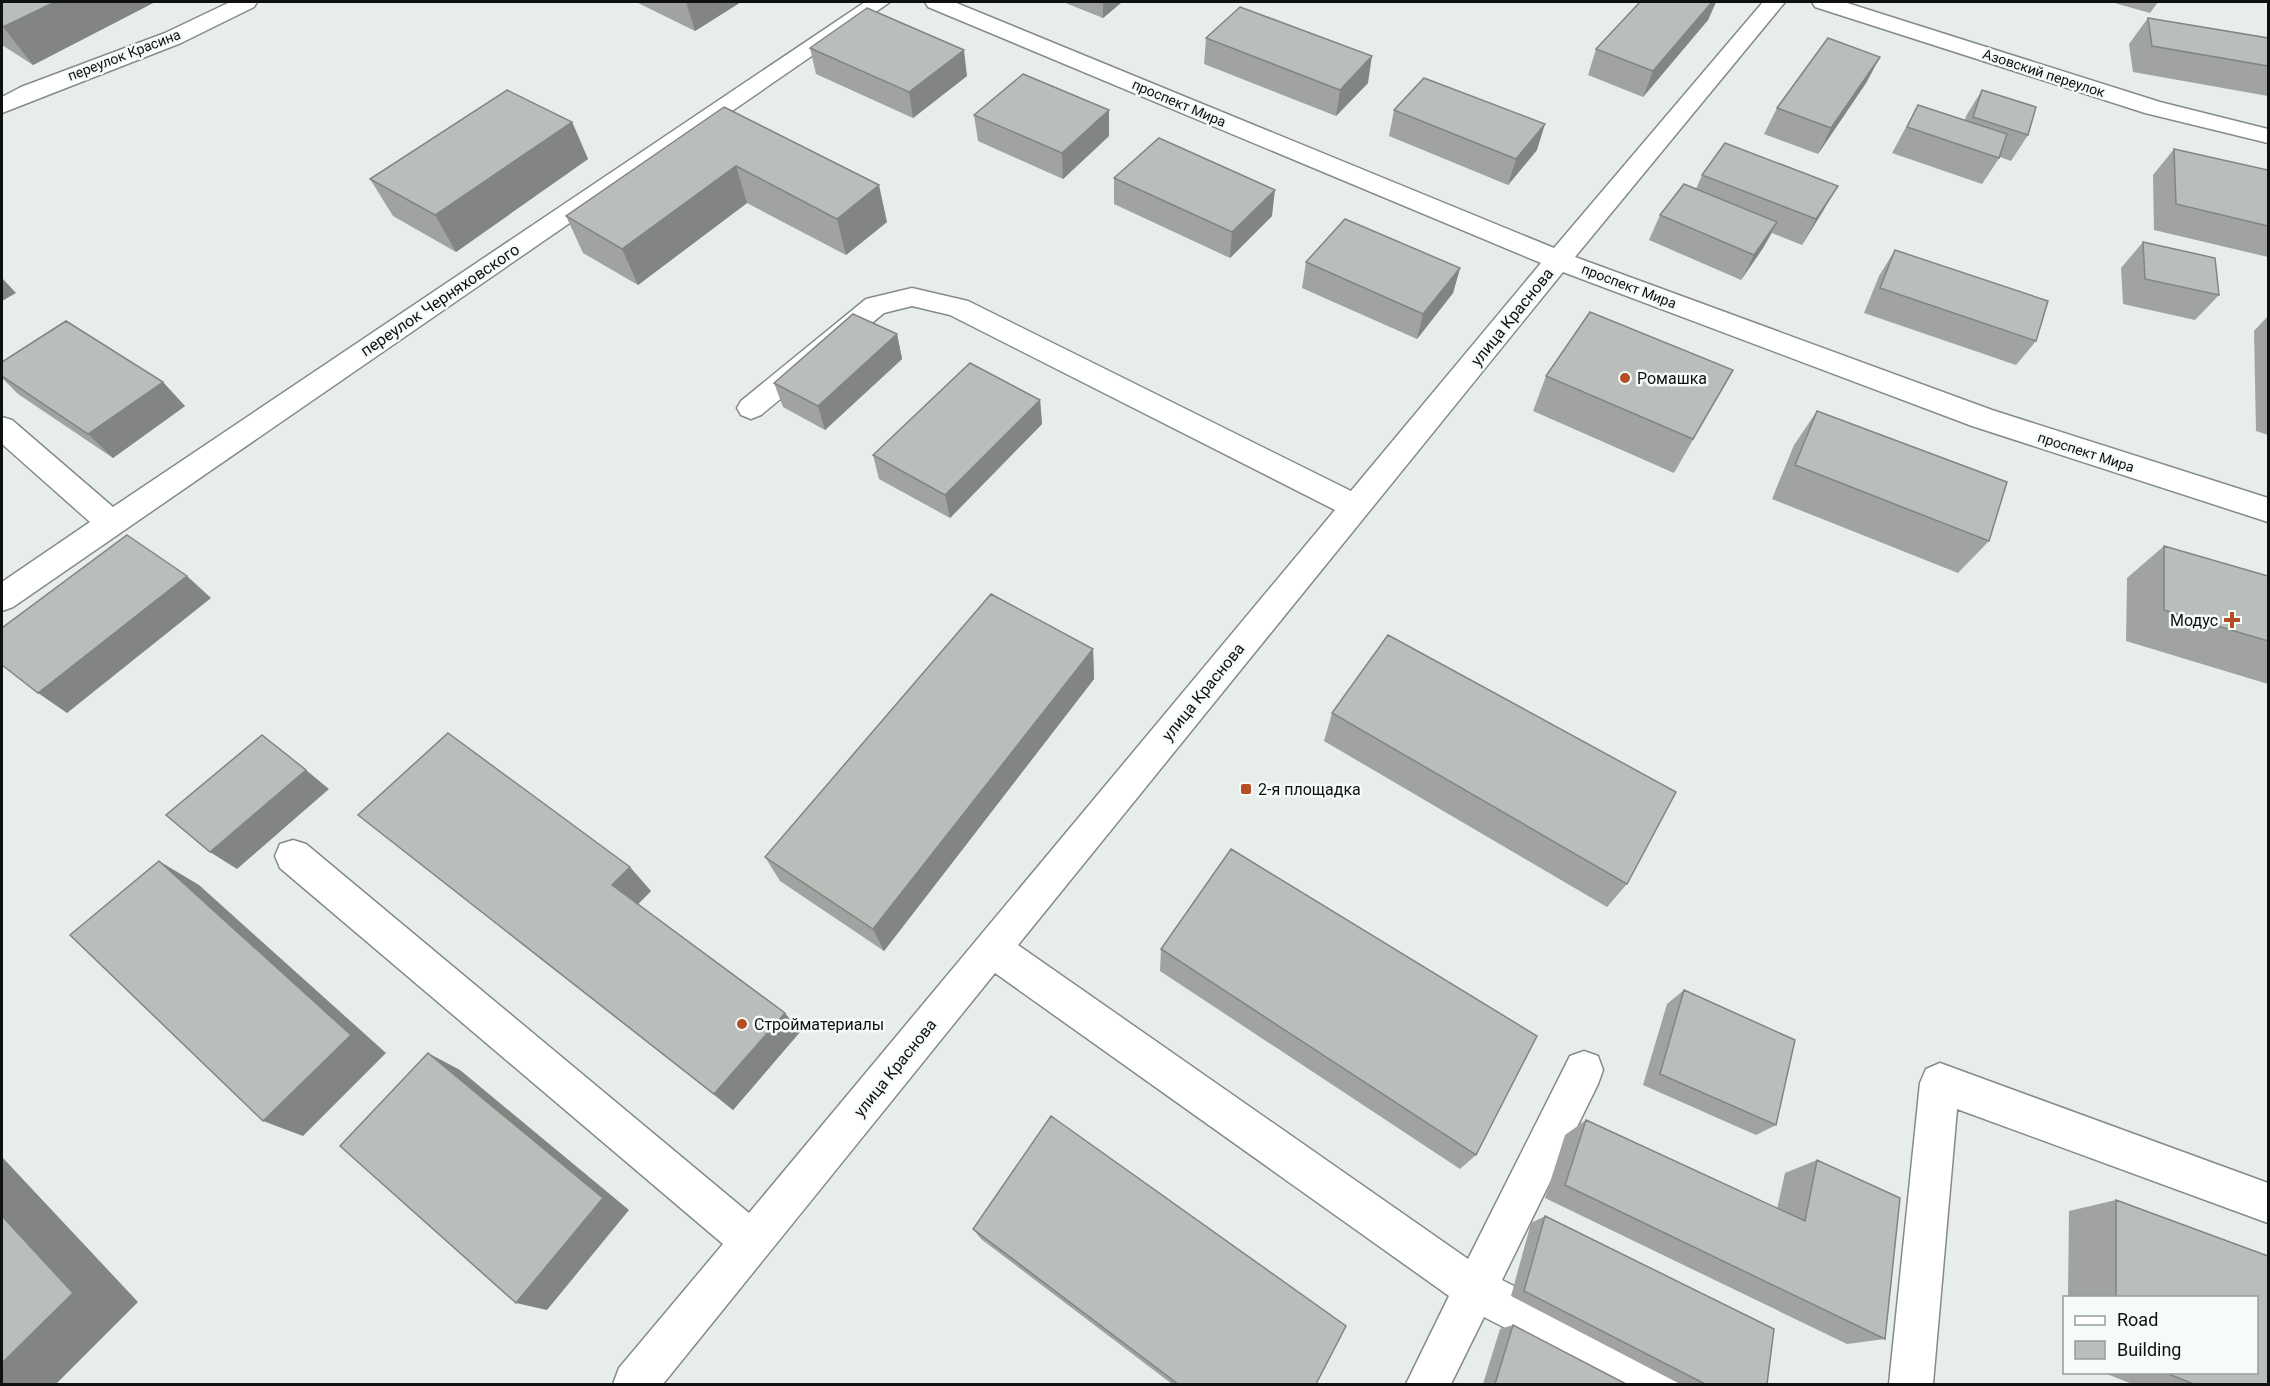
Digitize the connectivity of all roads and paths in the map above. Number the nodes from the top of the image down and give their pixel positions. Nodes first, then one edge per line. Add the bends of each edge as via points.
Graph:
1 (246, 2) edge
2 (879, 2) edge
3 (936, 2) edge
4 (1774, 2) edge
5 (1823, 2) edge
6 (2, 106) edge
7 (2268, 136) edge
8 (1558, 260) junction
9 (751, 408) dead end
10 (2, 428) edge
11 (1355, 507) junction
12 (2268, 510) edge
13 (111, 523) junction
14 (2, 598) edge
15 (293, 856) dead end
16 (992, 949) junction
17 (1584, 1070) dead end
18 (2268, 1203) edge
19 (752, 1242) junction
20 (1476, 1290) junction
21 (635, 1384) edge
22 (1428, 1384) edge
23 (1659, 1384) edge
24 (1911, 1384) edge

1 - 6 street, переулок Красина via 173,38 29,92
2 - 13 street, переулок Черняховского
3 - 8 street, проспект Мира
4 - 8 street, улица Краснова
5 - 7 street, Азовский переулок via 2153,108
8 - 11 street, улица Краснова
8 - 12 street, проспект Мира via 1982,418
9 - 11 street via 876,306 912,297 958,308
10 - 13 street
11 - 16 street, улица Краснова
13 - 14 street, переулок Черняховского
15 - 19 street
16 - 19 street, улица Краснова
16 - 20 street
17 - 20 street
18 - 24 street via 1940,1083
19 - 21 street, улица Краснова
20 - 22 street
20 - 23 street

